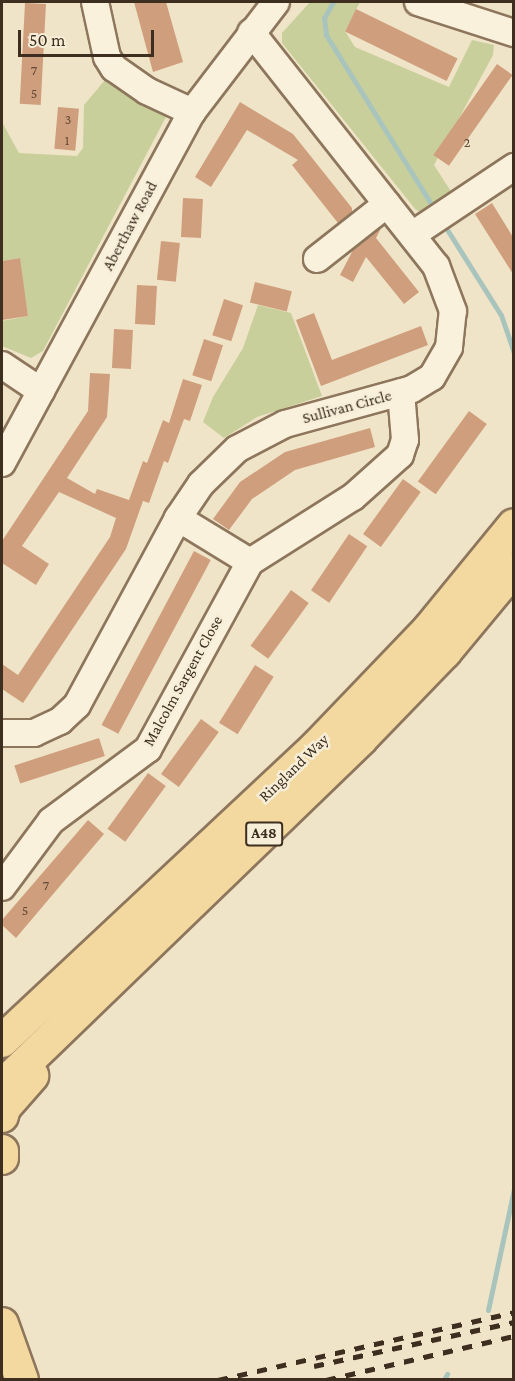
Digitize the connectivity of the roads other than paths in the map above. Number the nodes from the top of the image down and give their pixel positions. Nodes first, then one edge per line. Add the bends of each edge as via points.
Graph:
1 (95, 2) edge
2 (276, 2) edge
3 (418, 2) edge
4 (251, 32) junction
5 (513, 33) edge
6 (192, 112) junction
7 (513, 168) edge
8 (387, 204) junction
9 (412, 235) junction
10 (317, 259) dead end
11 (2, 365) edge
12 (41, 391) junction
13 (401, 392) junction
14 (2, 463) edge
15 (178, 518) junction
16 (513, 525) edge
17 (250, 562) junction
18 (513, 569) edge
19 (2, 733) edge
20 (2, 887) edge
21 (101, 988) junction
22 (2, 1041) edge
23 (2, 1086) edge
24 (2, 1116) edge
25 (2, 1151) edge
26 (2, 1158) edge
27 (2, 1324) edge
28 (22, 1380) edge

1 - 6 street via 107,57 114,68 147,91
2 - 4 street, Aberthaw Road
3 - 5 street
4 - 6 street, Aberthaw Road
4 - 8 street, Sullivan Circle
6 - 12 street, Aberthaw Road
7 - 9 street
8 - 9 street, Sullivan Circle
8 - 10 street
9 - 13 street, Sullivan Circle via 443,278 453,311 453,330 439,368 422,384
11 - 12 street
12 - 14 street, Aberthaw Road
13 - 15 street, Sullivan Circle via 291,422 250,440 212,472
13 - 17 street, Malcolm Sargent Close via 405,441 394,462 353,497
15 - 17 street
15 - 19 street, Sullivan Circle via 77,705 60,721 34,733
16 - 22 main road, Ringland Way / A48 via 429,629 316,747
17 - 20 street, Malcolm Sargent Close via 148,749 51,821
18 - 21 main road, Ringland Way / A48 via 445,652 361,739
21 - 23 main road, Ringland Way / A48
21 - 24 main road, Ringland Way / A48 via 90,1023 19,1088
25 - 26 main road
27 - 28 main road

